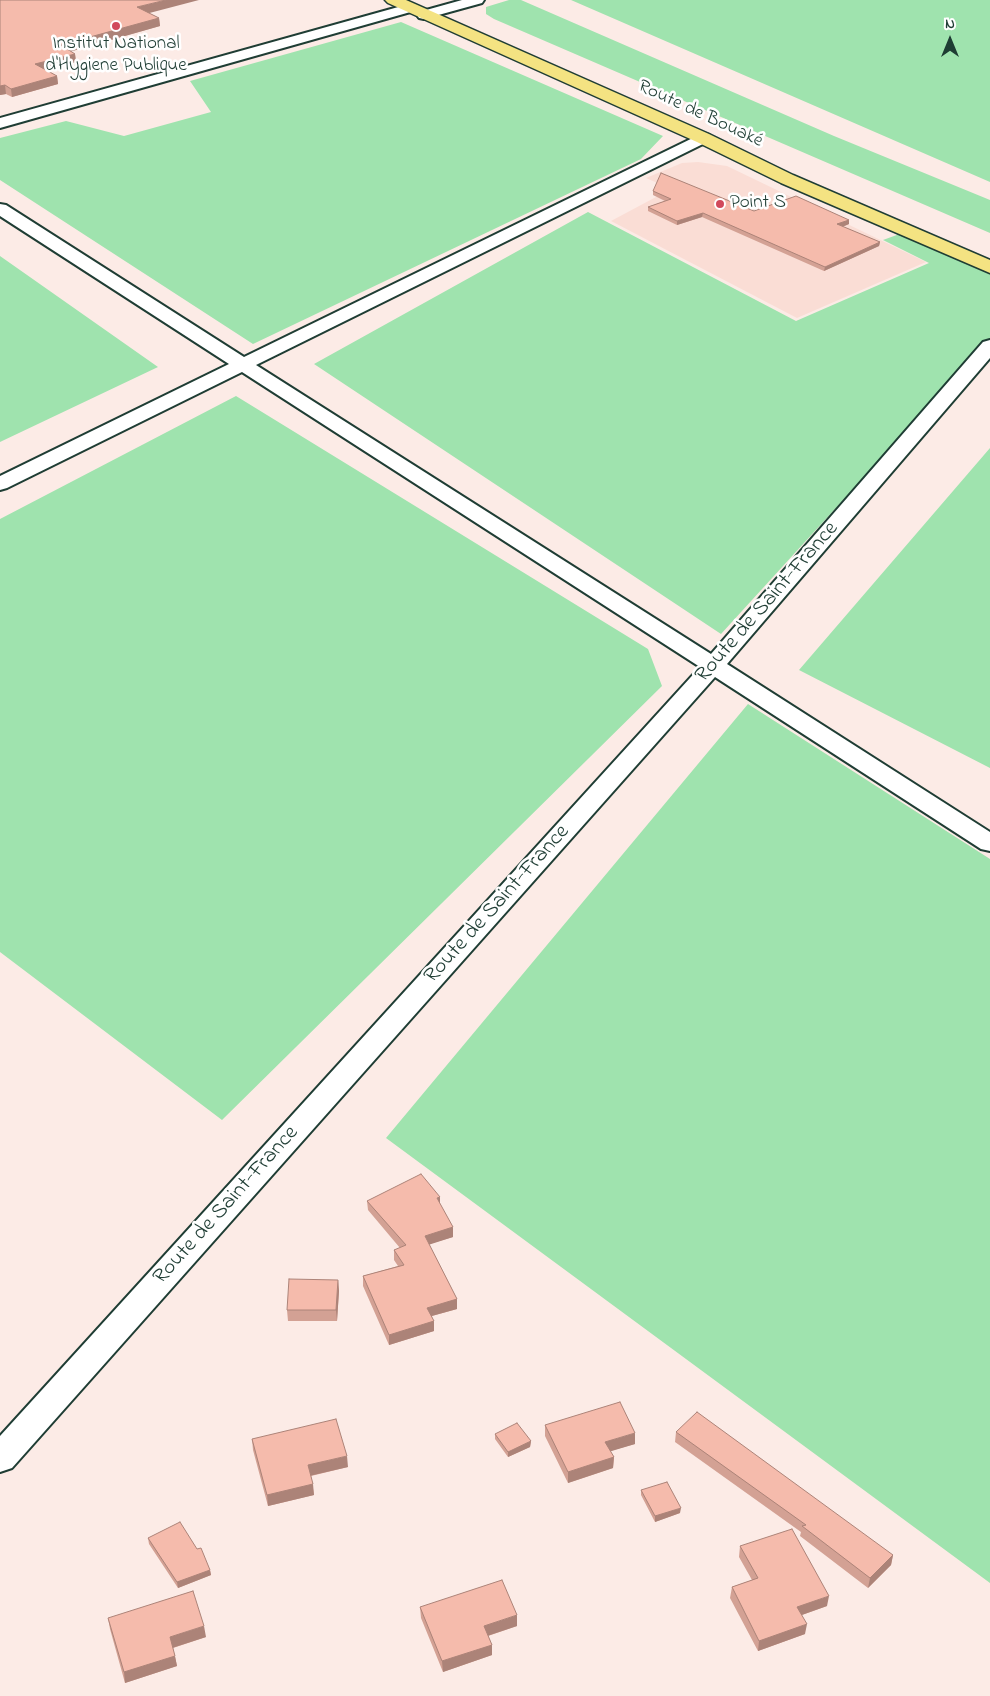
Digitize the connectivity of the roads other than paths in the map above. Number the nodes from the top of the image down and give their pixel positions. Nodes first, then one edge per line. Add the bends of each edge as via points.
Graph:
1 (393, 0) edge
2 (478, 0) edge
3 (417, 11) junction
4 (0, 123) edge
5 (703, 138) junction
6 (0, 209) edge
7 (990, 267) edge
8 (990, 346) edge
9 (244, 364) junction
10 (0, 484) edge
11 (713, 666) junction
12 (990, 843) edge
13 (0, 1458) edge

1 - 3 highway, Route de Bouaké
2 - 3 street
3 - 4 street
3 - 5 highway, Route de Bouaké
5 - 7 highway, Route de Bouaké via 787,179
5 - 9 street
6 - 9 street
8 - 11 street, Route de Saint-France
9 - 10 street
9 - 11 street
11 - 12 street
11 - 13 street, Route de Saint-France

